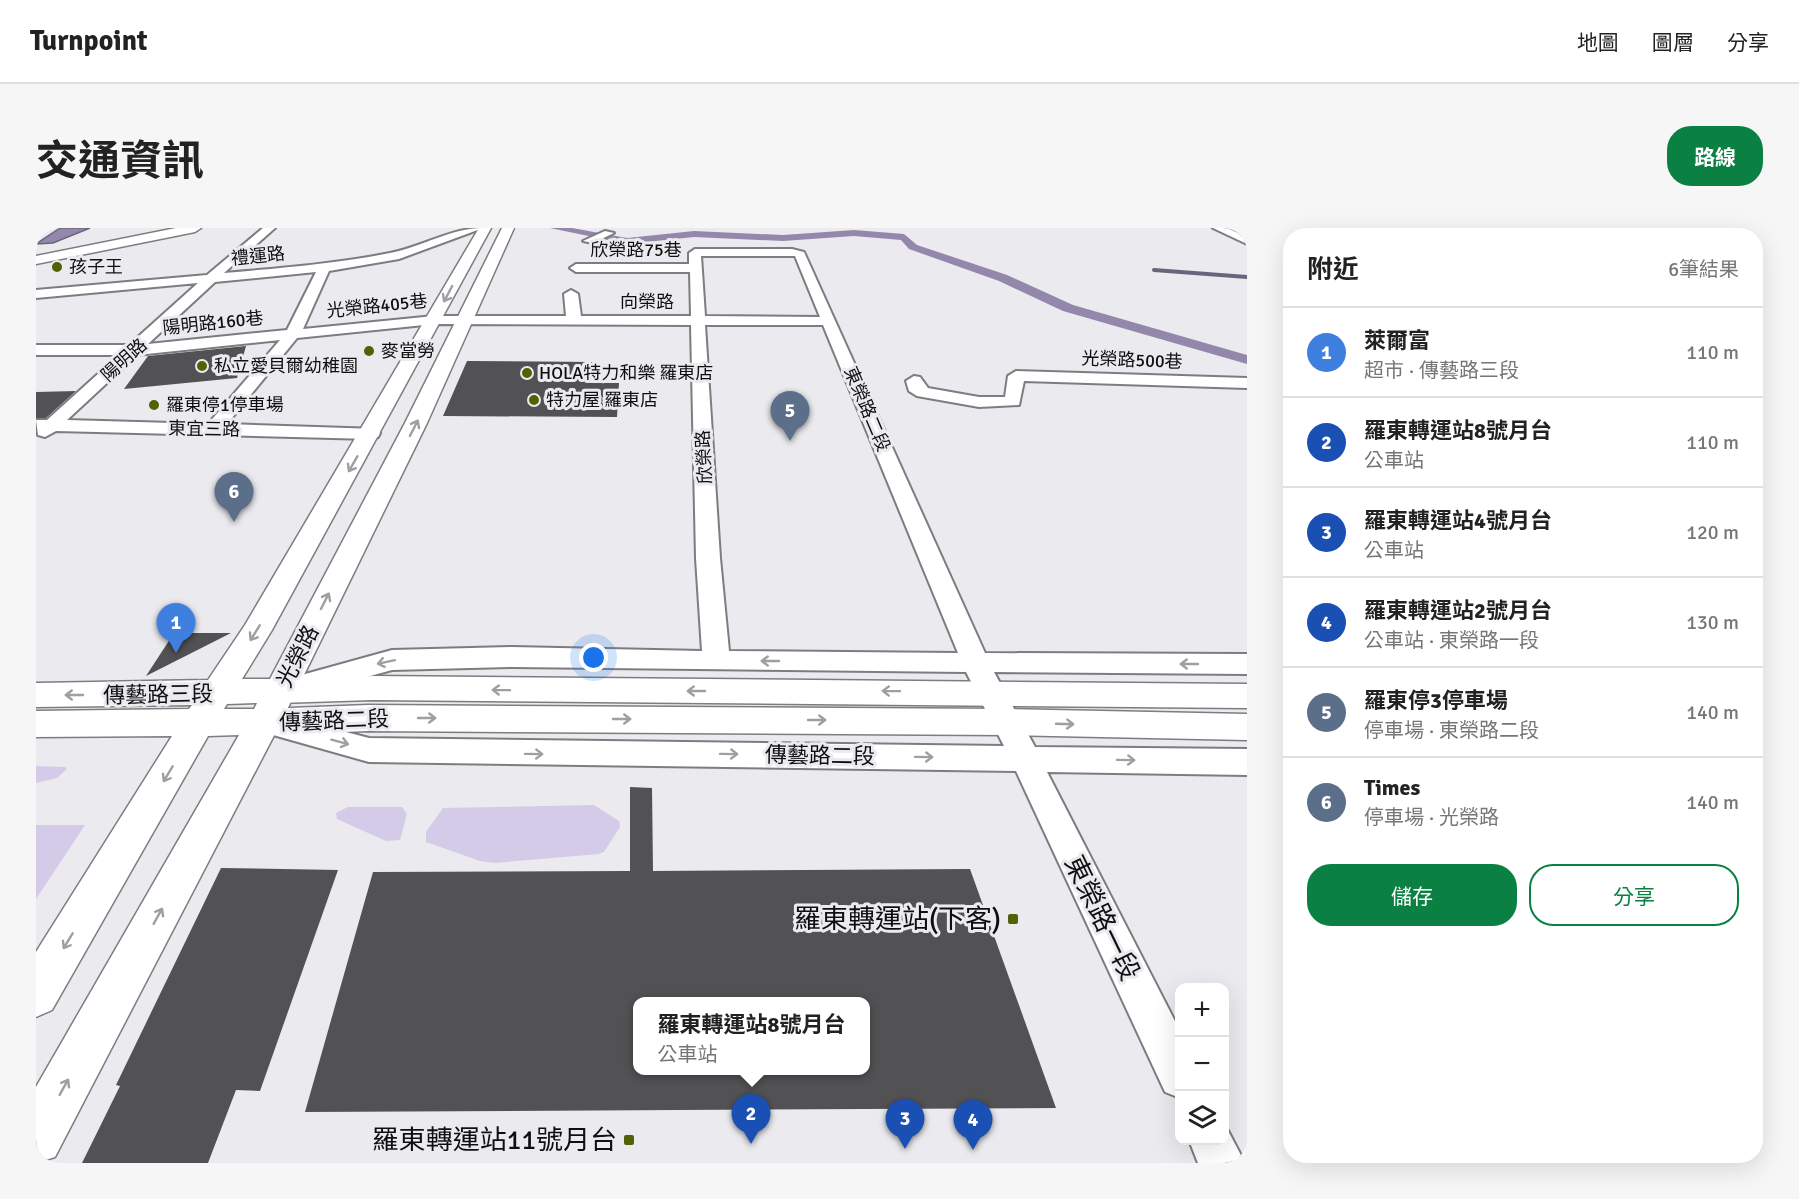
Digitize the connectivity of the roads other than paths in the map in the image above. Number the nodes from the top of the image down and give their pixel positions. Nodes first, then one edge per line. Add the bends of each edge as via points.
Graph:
1 (195, 228) edge
2 (270, 228) edge
3 (508, 228) edge
4 (1218, 228) edge
5 (480, 233) edge
6 (609, 233) dead end
7 (589, 241) dead end
8 (1247, 241) edge
9 (36, 260) edge
10 (696, 260) junction
11 (576, 267) dead end
12 (324, 268) junction
13 (210, 279) junction
14 (42, 294) edge
15 (571, 294) dead end
16 (36, 303) edge
17 (434, 320) junction
18 (464, 321) junction
19 (574, 321) junction
20 (699, 321) junction
21 (829, 321) junction
22 (294, 334) junction
23 (36, 350) edge
24 (136, 350) junction
25 (914, 381) dead end
26 (1247, 383) edge
27 (44, 425) edge
28 (213, 429) junction
29 (371, 433) junction
30 (36, 440) edge
31 (716, 661) junction
32 (975, 662) junction
33 (1247, 664) edge
34 (36, 695) edge
35 (1247, 696) edge
36 (272, 706) junction
37 (999, 707) junction
38 (207, 709) junction
39 (36, 724) edge
40 (1247, 727) edge
41 (1025, 758) junction
42 (1247, 762) edge
43 (36, 994) edge
44 (1175, 1069) edge
45 (36, 1138) edge
46 (1213, 1145) edge
47 (1222, 1163) edge

1 - 9 street
2 - 13 street, 陽明路
3 - 18 street, 光榮路
4 - 8 street
5 - 12 street, 禮運路 via 395,256
5 -> 17 street, 光榮路
6 - 7 street
10 - 11 street, 欣榮路75巷
10 - 20 street, 欣榮路
10 - 21 street, 東榮路二段 via 781,251 800,254
12 - 13 street, 禮運路
12 - 22 street
13 - 14 street, 禮運路
13 - 24 street, 陽明路
14 - 16 street
15 - 19 street
17 - 18 street, 光榮路405巷
17 - 22 street, 光榮路405巷
17 - 29 street, 光榮路
18 - 19 street, 向榮路
36 -> 18 street, 光榮路
19 - 20 street, 向榮路
20 - 21 street, 向榮路
20 - 31 street, 欣榮路
21 - 32 street, 東榮路二段
22 - 24 street, 陽明路160巷
22 - 28 street
23 - 24 street, 陽明路160巷
24 - 27 street, 陽明路
25 - 26 street, 光榮路500巷 via 915,387 923,392 981,403 1013,401 1016,376
27 - 28 street, 東宜三路
27 - 30 street, 陽明路
28 - 29 street, 東宜三路
29 -> 38 street, 光榮路
32 -> 31 street, 傳藝路二段
31 -> 36 street, 傳藝路二段 via 512,657 392,660
33 -> 32 street, 傳藝路二段
32 - 37 street, 東榮路二段
38 -> 34 street, 傳藝路三段
35 - 37 street, 傳藝路二段
36 - 37 street, 傳藝路二段 via 368,718
36 - 38 street, 傳藝路三段
36 -> 41 street, 傳藝路二段 via 369,750
45 -> 36 street, 光榮路
37 -> 40 street, 傳藝路二段
37 - 41 street, 東榮路一段
38 - 39 street, 傳藝路三段
38 -> 43 street, 光榮路
41 -> 42 street, 傳藝路二段
41 - 44 street, 東榮路一段
46 - 47 street

